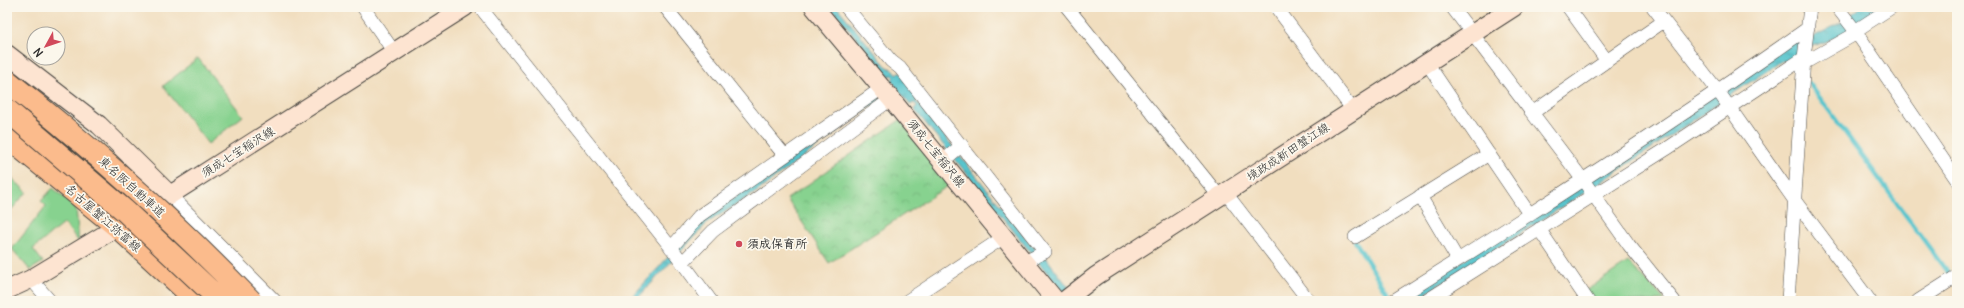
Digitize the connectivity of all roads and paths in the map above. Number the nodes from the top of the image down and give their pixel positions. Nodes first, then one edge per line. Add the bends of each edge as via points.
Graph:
1 (364, 7) edge
2 (465, 7) edge
3 (480, 7) edge
4 (665, 7) edge
5 (814, 7) edge
6 (846, 7) edge
7 (1067, 7) edge
8 (1276, 7) edge
9 (1452, 7) edge
10 (1514, 7) edge
11 (1568, 7) edge
12 (1653, 7) edge
13 (1810, 7) edge
14 (1892, 7) edge
15 (1841, 12) edge
16 (1664, 21) junction
17 (1807, 31) junction
18 (1855, 31) junction
19 (1472, 35) junction
20 (394, 52) junction
21 (7, 54) edge
22 (1804, 58) junction
23 (1606, 61) junction
24 (1427, 63) junction
25 (7, 81) edge
26 (887, 93) junction
27 (1724, 99) junction
28 (7, 110) edge
29 (1353, 110) junction
30 (1532, 112) junction
31 (7, 138) edge
32 (961, 146) junction
33 (1489, 154) junction
34 (785, 156) junction
35 (946, 159) junction
36 (1957, 180) edge
37 (1588, 187) junction
38 (1222, 194) junction
39 (170, 195) junction
40 (1420, 196) junction
41 (1795, 202) junction
42 (1530, 215) junction
43 (116, 227) junction
44 (1539, 229) junction
45 (1004, 237) junction
46 (1355, 237) dead end
47 (677, 255) junction
48 (1033, 257) junction
49 (1458, 260) junction
50 (1957, 276) edge
51 (31, 279) junction
52 (7, 290) edge
53 (1066, 298) edge
54 (50, 301) edge
55 (196, 301) edge
56 (221, 301) edge
57 (251, 301) edge
58 (275, 301) edge
59 (711, 301) edge
60 (907, 301) edge
61 (1309, 301) edge
62 (1393, 301) edge
63 (1426, 301) edge
64 (1588, 301) edge
65 (1674, 301) edge
66 (1788, 301) edge
67 (1870, 301) edge
68 (1918, 301) edge

1 - 20 street
2 - 20 main road, 須成七宝稲沢線
3 - 47 street
4 - 34 street
5 - 26 main road, 須成七宝稲沢線
6 - 32 street via 900,68
7 - 38 street
8 - 29 street
9 - 19 street
10 - 19 main road, 境政成新田蟹江線
11 - 23 street
12 - 16 street
13 - 17 street
14 - 18 street
15 - 18 street
16 - 23 street
16 - 27 street
17 - 22 street
17 - 27 street
18 - 22 street
18 - 36 street
19 - 24 main road, 境政成新田蟹江線
19 - 30 street
20 - 39 main road, 須成七宝稲沢線
21 - 39 main road via 99,125
22 - 27 street
22 - 41 street
23 - 30 street
24 - 29 main road, 境政成新田蟹江線
24 - 33 street
25 - 57 highway, 東名阪自動車道, bridge via 135,189
26 - 34 street
26 - 35 main road, 須成七宝稲沢線
26 - 47 street via 713,231
27 - 37 street
27 - 37 street
27 - 41 street
28 - 56 highway, 東名阪自動車道, bridge via 124,210
29 - 38 main road, 境政成新田蟹江線
30 - 37 street
31 - 43 main road, 名古屋蟹江弥富線
32 - 35 street
32 - 48 street via 1045,252
33 - 40 street
33 - 42 street
34 - 47 street via 699,216
35 - 45 main road, 須成七宝稲沢線
37 - 42 street
37 - 44 street
37 - 65 street via 1629,245
38 - 53 main road, 境政成新田蟹江線
38 - 61 street
39 - 43 main road, 須成七宝稲沢線
39 - 58 street
40 - 46 street
40 - 49 street
41 - 66 street
41 - 67 street
42 - 49 street
43 - 51 main road, 須成七宝稲沢線
43 - 55 main road, 名古屋蟹江弥富線
44 - 63 street
44 - 64 street
45 - 48 main road, 須成七宝稲沢線
45 - 60 street
47 - 59 street
48 - 53 main road, 須成七宝稲沢線
49 - 62 street
50 - 68 street
51 - 52 main road, 須成七宝稲沢線
51 - 54 street

